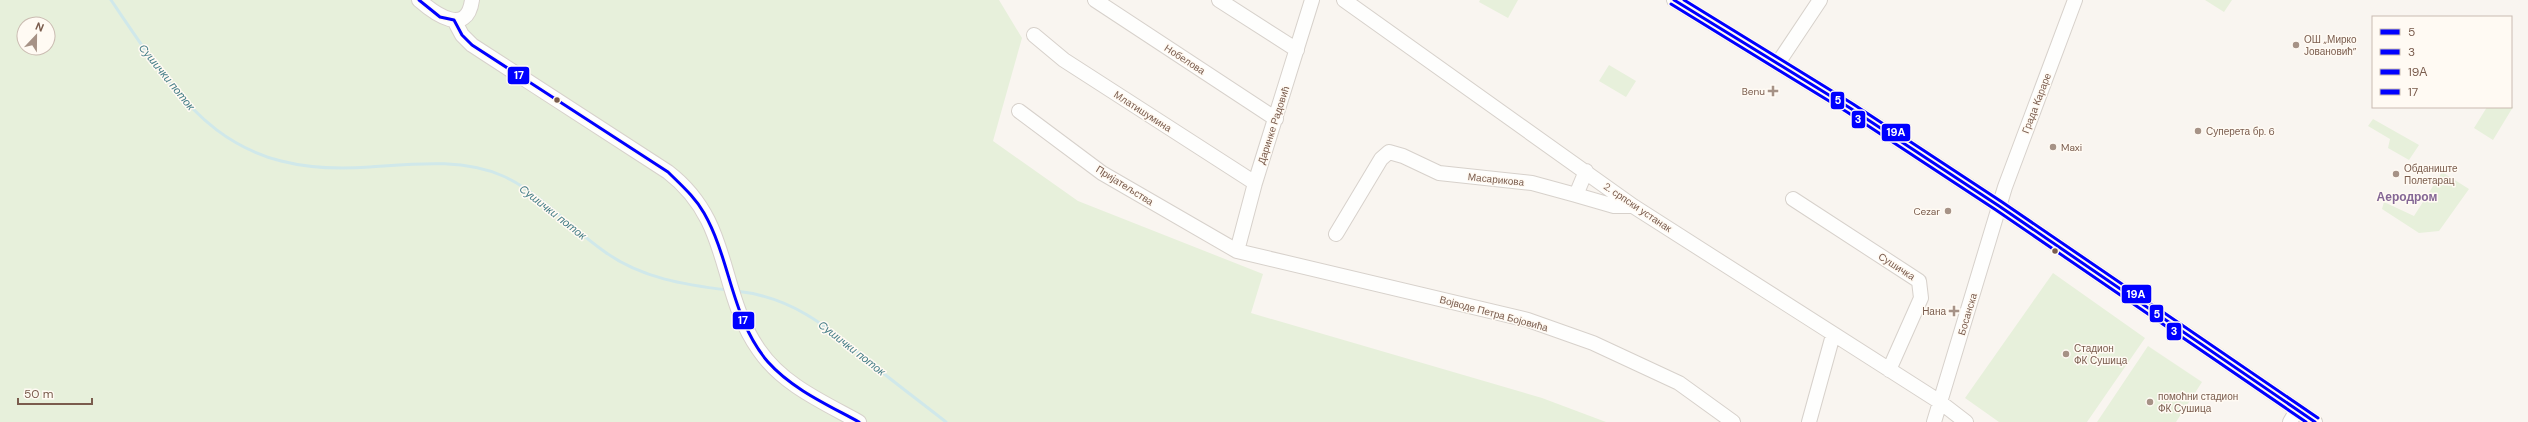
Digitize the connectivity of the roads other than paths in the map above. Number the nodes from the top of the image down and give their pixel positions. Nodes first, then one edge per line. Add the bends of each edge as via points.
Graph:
1 (419, 0) edge
2 (472, 0) edge
3 (1095, 0) edge
4 (1219, 0) edge
5 (1312, 0) edge
6 (1344, 0) edge
7 (1674, 0) edge
8 (1820, 0) edge
9 (2075, 0) edge
10 (454, 20) junction
11 (1034, 35) dead end
12 (1297, 50) junction
13 (1778, 63) junction
14 (1018, 111) dead end
15 (1276, 119) junction
16 (1586, 172) junction
17 (1255, 183) junction
18 (1576, 195) junction
19 (1793, 199) dead end
20 (1633, 206) junction
21 (1999, 206) junction
22 (1336, 234) dead end
23 (1237, 251) junction
24 (1833, 335) junction
25 (1889, 370) junction
26 (1940, 402) junction
27 (2298, 410) junction
28 (859, 422) edge
29 (1733, 422) edge
30 (1809, 422) edge
31 (1934, 422) edge
32 (1966, 422) edge
33 (2290, 422) edge
34 (2315, 422) edge

1 - 10 street via 440,17
2 - 10 street via 467,14 461,19
3 - 15 street, Нобелова
4 - 12 street
5 - 12 street, Даринке Радовић
6 - 16 street, 2. српски устанак
7 - 13 street
8 - 13 street
9 - 21 street, Града Караре
10 - 28 street via 462,35 472,45 680,181 705,211 736,301 754,342 770,364 797,387
11 - 17 street, Млатишумина via 1064,60
12 - 15 street, Даринке Радовић
13 - 21 street
14 - 23 street, Пријатељства via 1102,172
15 - 17 street, Даринке Радовић
16 - 18 street
16 - 20 street, 2. српски устанак
17 - 23 street, Даринке Радовић
18 - 20 street, Масарикова via 1614,206
18 - 22 street, Масарикова via 1532,183 1439,173 1393,152 1381,159
19 - 25 street, Сушичка via 1919,281 1921,298
20 - 24 street, 2. српски устанак
21 - 26 street, Босанска
21 - 27 street
23 - 29 street, Војводе Петра Бојовића via 1528,320 1593,343 1678,383
24 - 25 street, 2. српски устанак
24 - 30 street
25 - 26 street, 2. српски устанак
26 - 31 street, Босанска
26 - 32 street, 2. српски устанак
27 - 33 street
27 - 34 street

